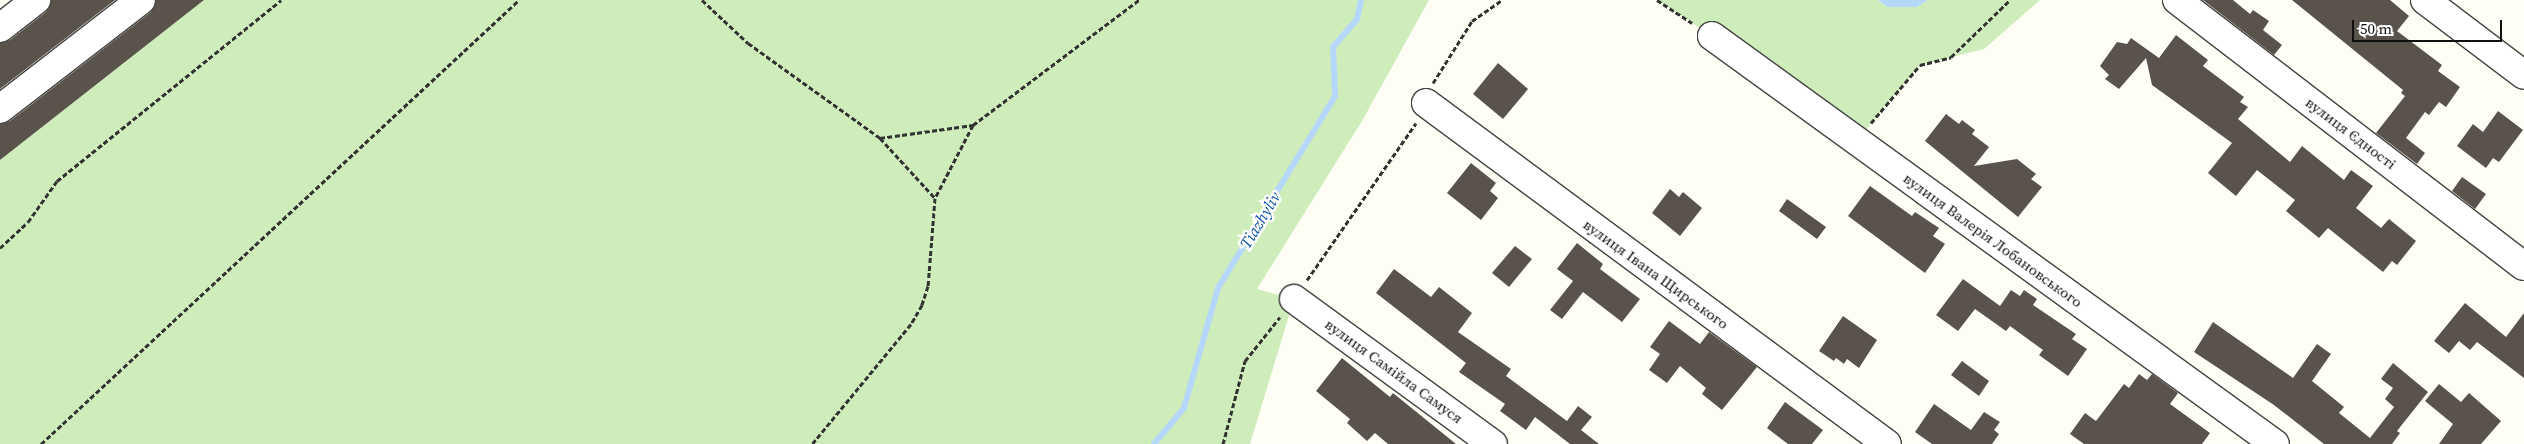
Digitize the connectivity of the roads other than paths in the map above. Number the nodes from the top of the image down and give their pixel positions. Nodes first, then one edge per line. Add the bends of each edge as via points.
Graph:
1 (36, 0) edge
2 (141, 0) edge
3 (2177, 0) edge
4 (2425, 0) edge
5 (0, 28) edge
6 (1712, 36) road end
7 (2524, 75) edge
8 (1426, 103) road end
9 (0, 109) edge
10 (2524, 266) edge
11 (1294, 299) road end
12 (1493, 444) edge
13 (1887, 444) edge
14 (2275, 444) edge

1 - 5 street
2 - 9 street
3 - 10 street, вулиця Єдності
4 - 7 street
6 - 14 street, вулиця Валерія Лобановського
8 - 13 street, вулиця Івана Щирського
11 - 12 street, вулиця Самійла Самуся

